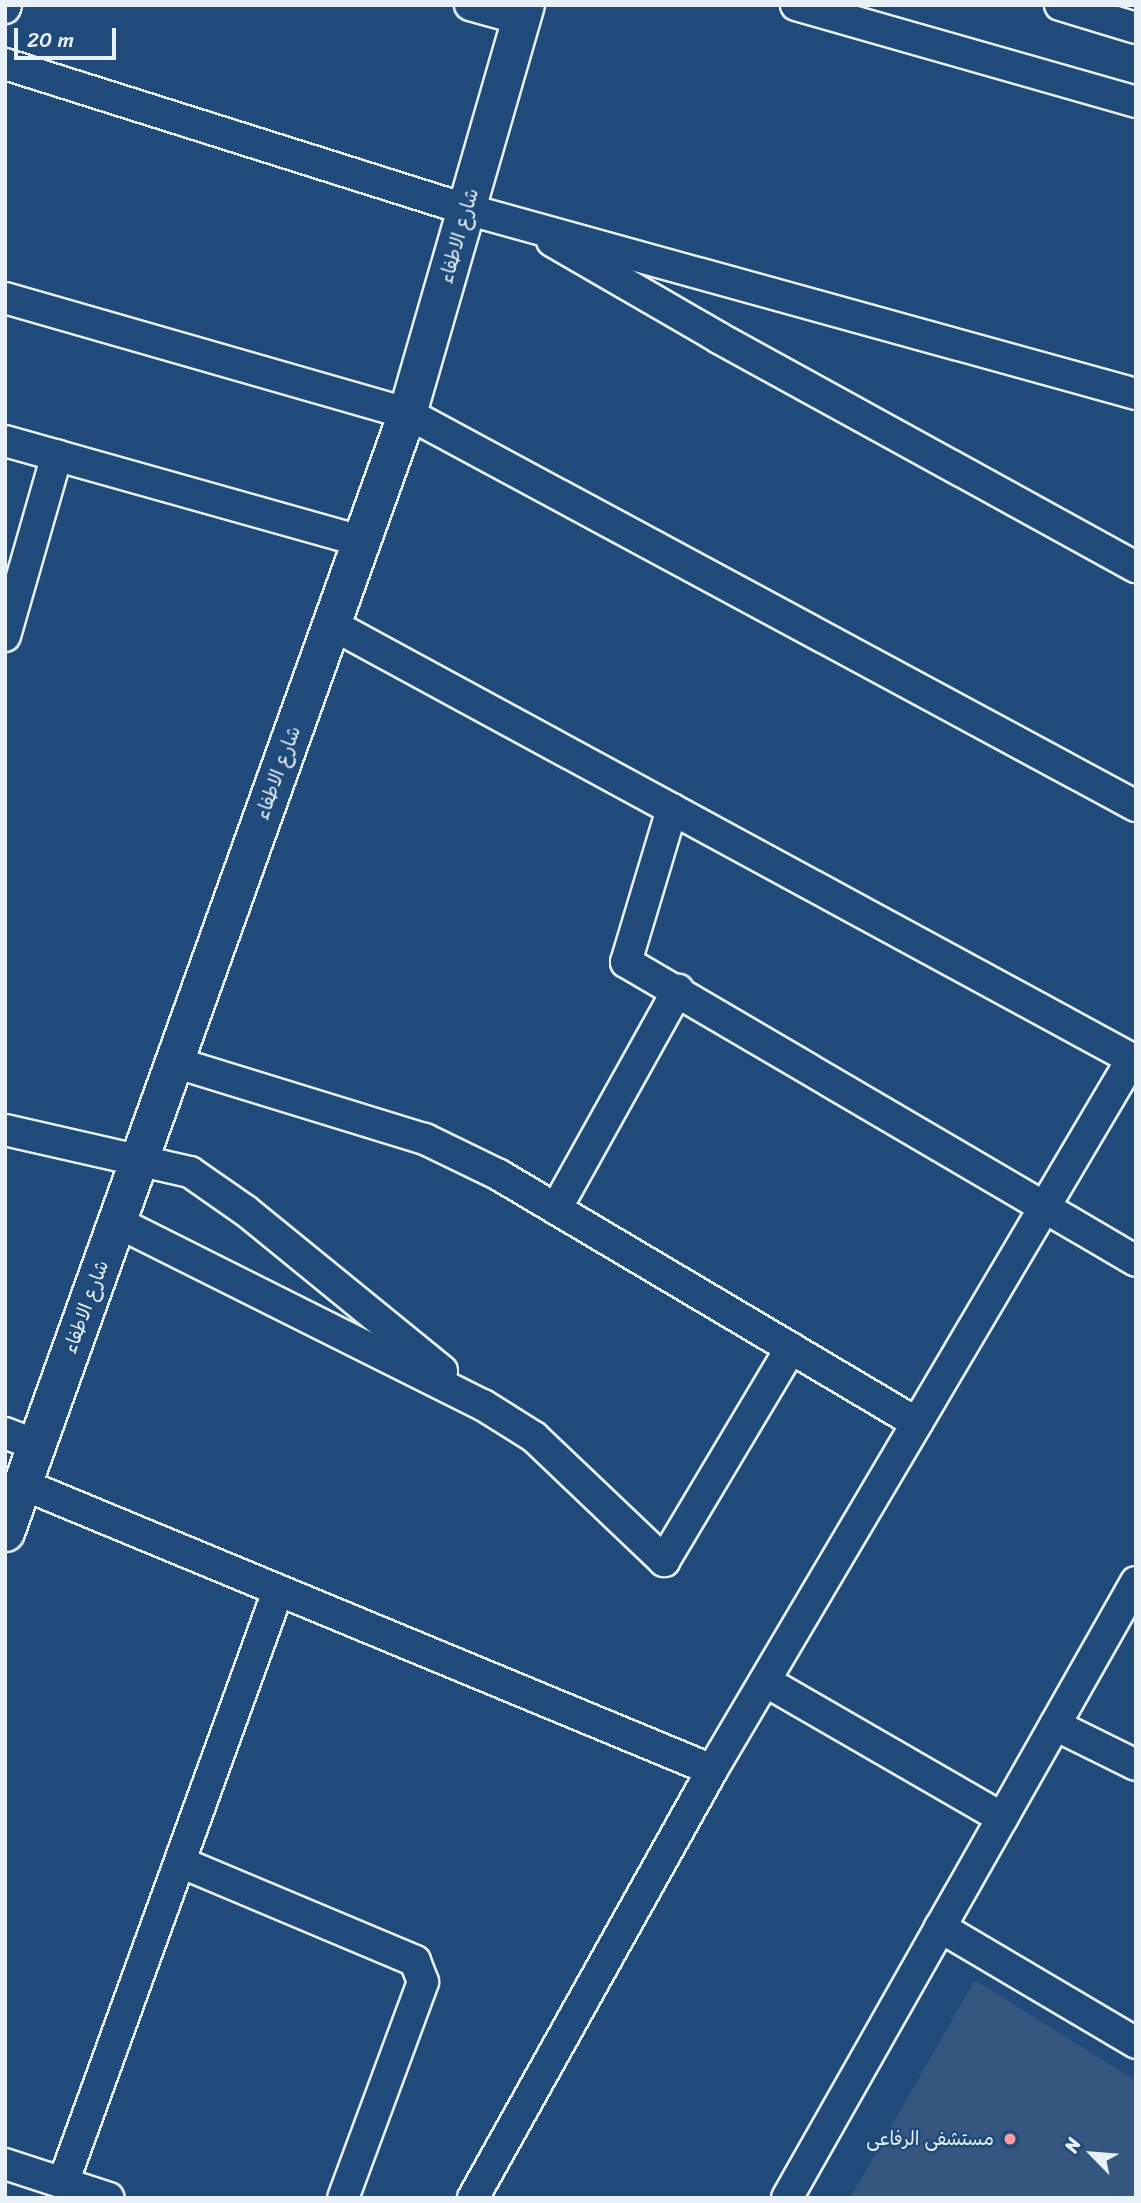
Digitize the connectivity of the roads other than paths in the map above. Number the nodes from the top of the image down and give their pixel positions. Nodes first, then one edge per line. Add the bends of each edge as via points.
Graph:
1 (470, 5) edge
2 (796, 5) edge
3 (1060, 5) edge
4 (523, 12) edge
5 (1136, 28) edge
6 (5, 64) edge
7 (1136, 102) edge
8 (466, 209) junction
9 (515, 219) junction
10 (5, 298) edge
11 (1136, 394) edge
12 (407, 413) junction
13 (5, 441) edge
14 (57, 455) junction
15 (361, 541) junction
16 (1136, 567) edge
17 (331, 624) junction
18 (5, 636) edge
19 (1136, 806) edge
20 (672, 810) junction
21 (678, 990) junction
22 (1134, 1060) edge
23 (174, 1062) junction
24 (5, 1130) edge
25 (138, 1161) junction
26 (556, 1209) junction
27 (1041, 1209) junction
28 (117, 1222) junction
29 (1136, 1261) edge
30 (791, 1348) junction
31 (482, 1405) junction
32 (918, 1423) junction
33 (21, 1439) edge
34 (22, 1485) junction
35 (5, 1532) edge
36 (1136, 1582) edge
37 (278, 1591) junction
38 (765, 1681) junction
39 (1055, 1725) junction
40 (1136, 1765) edge
41 (712, 1770) junction
42 (1002, 1818) junction
43 (180, 1862) junction
44 (940, 1927) junction
45 (1136, 2043) edge
46 (5, 2165) edge
47 (63, 2183) junction
48 (109, 2198) edge
49 (343, 2198) edge
50 (473, 2198) edge
51 (787, 2198) edge

1 - 4 street
2 - 7 street
3 - 5 street
4 - 8 street, شارع الاطفاء
6 - 8 street
8 - 9 street
8 - 12 street, شارع الاطفاء
9 - 11 street
9 - 16 street via 719,338
10 - 12 street
12 - 15 street, شارع الاطفاء
12 - 19 street
13 - 14 street
14 - 15 street
14 - 18 street
15 - 17 street, شارع الاطفاء
17 - 20 street
17 - 23 street, شارع الاطفاء
20 - 21 street via 626,962
20 - 22 street
21 - 26 street
21 - 27 street
22 - 27 street
23 - 25 street, شارع الاطفاء
23 - 26 street via 425,1139
24 - 25 street
25 - 28 street, شارع الاطفاء
25 - 31 street via 190,1172 246,1211
26 - 30 street
27 - 29 street
27 - 32 street
28 - 31 street
28 - 33 street, شارع الاطفاء
30 - 31 street via 664,1561 534,1437
30 - 32 street
32 - 38 street
33 - 34 street, شارع الاطفاء
34 - 35 street, شارع الاطفاء
34 - 37 street
36 - 39 street
37 - 41 street
37 - 43 street
38 - 41 street
38 - 42 street
39 - 40 street
39 - 42 street
41 - 50 street
42 - 44 street
43 - 47 street
43 - 49 street via 415,1961 423,1982
44 - 45 street
44 - 51 street
46 - 47 street
47 - 48 street

